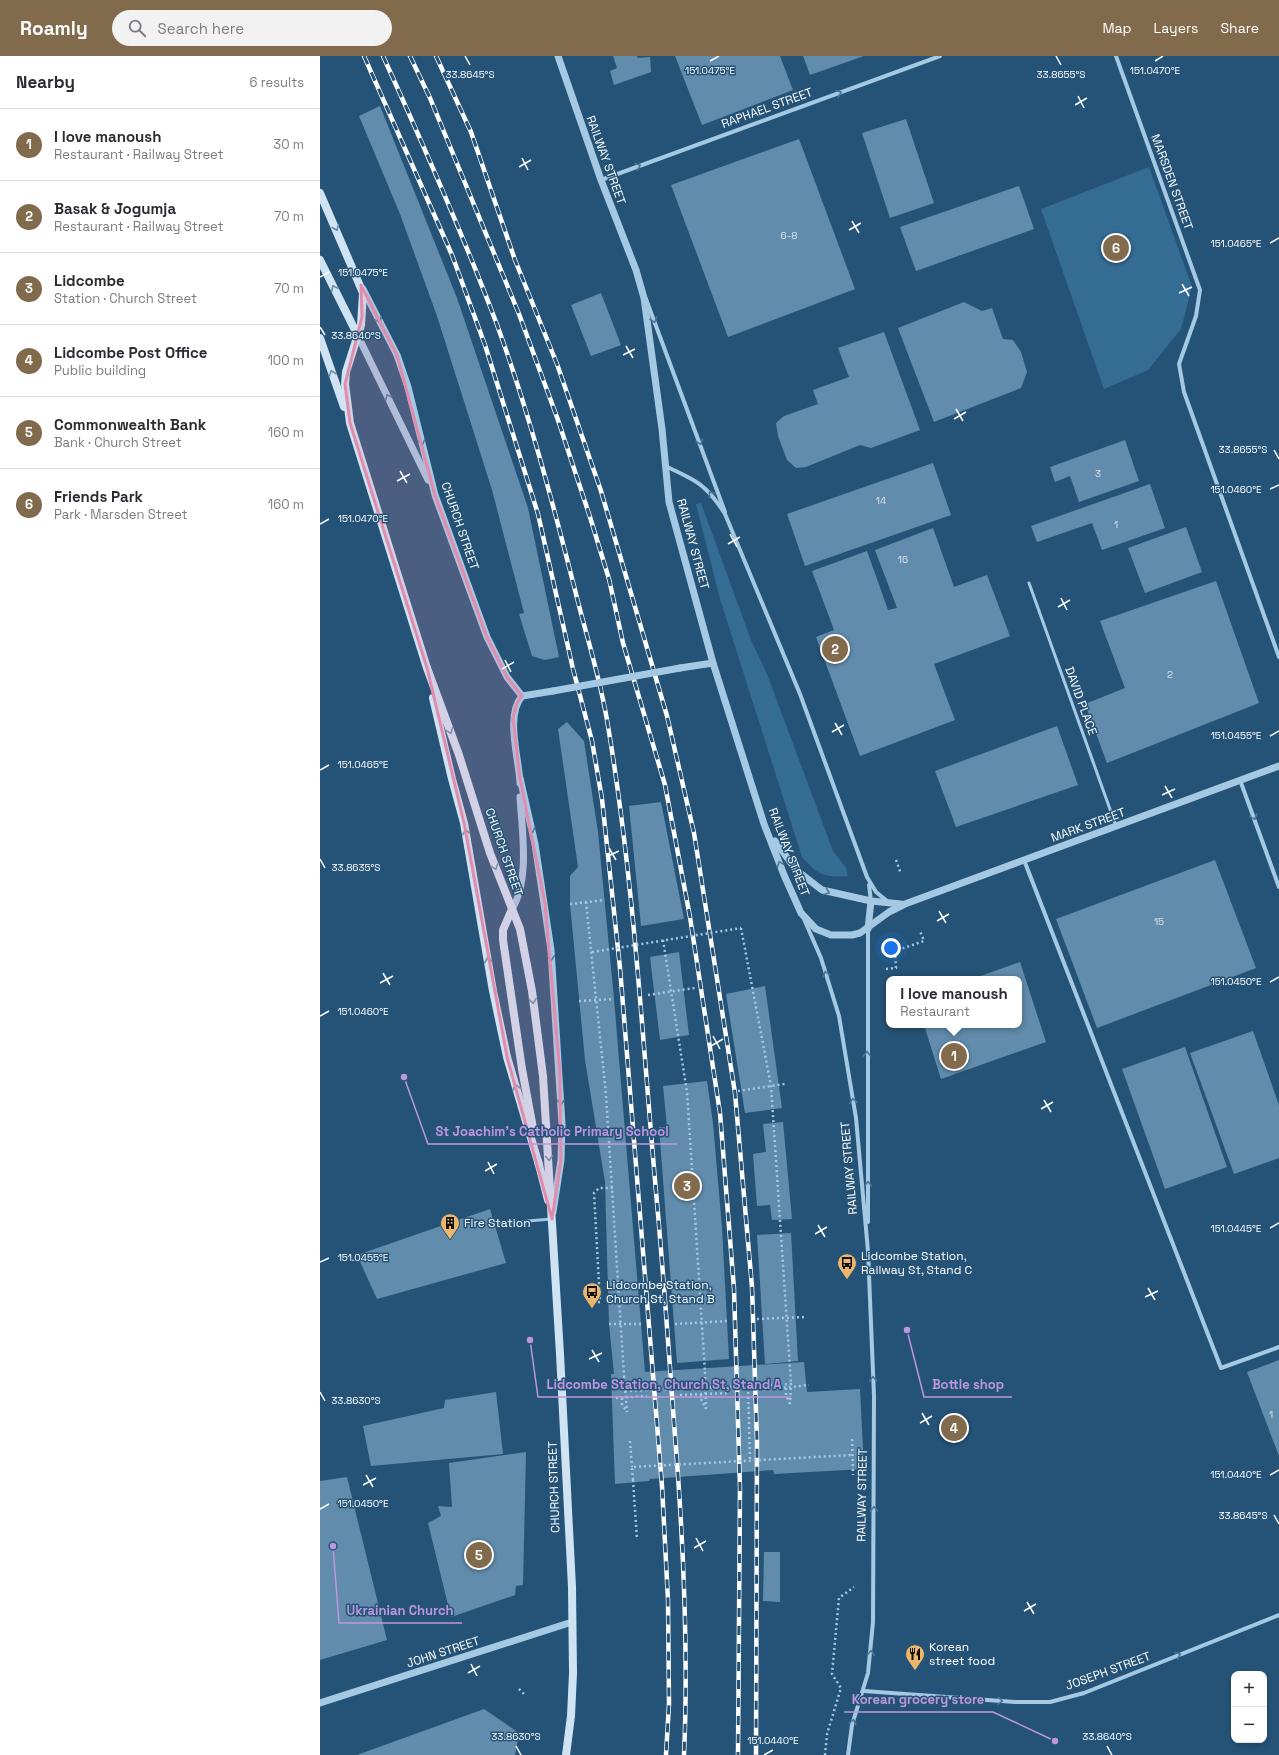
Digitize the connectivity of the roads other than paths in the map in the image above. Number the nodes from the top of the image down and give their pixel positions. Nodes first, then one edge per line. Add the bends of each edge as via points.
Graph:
1 (558, 56) edge
2 (940, 56) edge
3 (1116, 56) edge
4 (601, 180) junction
5 (320, 193) edge
6 (320, 260) edge
7 (636, 270) junction
8 (361, 285) junction
9 (358, 336) junction
10 (320, 338) edge
11 (322, 350) edge
12 (350, 423) junction
13 (665, 465) junction
14 (435, 495) junction
15 (736, 540) junction
16 (1029, 583) dead end
17 (1279, 657) edge
18 (713, 663) junction
19 (426, 668) junction
20 (522, 696) junction
21 (1279, 766) edge
22 (520, 778) junction
23 (1240, 780) junction
24 (764, 824) junction
25 (1116, 826) junction
26 (1024, 860) junction
27 (867, 877) junction
28 (1279, 887) edge
29 (871, 901) junction
30 (897, 904) junction
31 (905, 904) junction
32 (512, 909) junction
33 (801, 913) junction
34 (868, 929) junction
35 (539, 1165) junction
36 (552, 1219) junction
37 (495, 1224) dead end
38 (868, 1251) junction
39 (1279, 1347) edge
40 (1278, 1616) edge
41 (572, 1622) junction
42 (864, 1691) junction
43 (320, 1703) edge
44 (566, 1755) edge
45 (848, 1755) edge

1 - 4 street, RAILWAY STREET
4 -> 2 street, RAPHAEL STREET
3 - 17 street, MARSDEN STREET via 1200,290 1196,316 1179,364 1184,392
4 - 7 street, RAILWAY STREET
5 -> 8 main road, CHURCH STREET
9 -> 6 main road
7 - 13 street, RAILWAY STREET via 646,312
7 -> 15 street, RAILWAY STREET
8 - 9 main road, CHURCH STREET via 363,308
8 -> 14 street, CHURCH STREET via 397,355 408,387
9 - 12 main road, CHURCH STREET via 346,372
14 -> 9 street
10 - 11 main road
12 -> 11 main road
12 - 19 main road, CHURCH STREET
15 -> 13 street, RAILWAY STREET via 725,514 713,495 695,480
13 - 18 street, RAILWAY STREET via 670,502
14 - 20 street, CHURCH STREET via 487,637 507,677
15 - 27 street, RAILWAY STREET via 800,694
16 - 25 lane, DAVID PLACE
18 - 20 street, bridge
18 - 24 street, RAILWAY STREET
19 -> 32 main road, CHURCH STREET
35 -> 19 main road via 506,1049 493,991 464,823
20 - 22 street, CHURCH STREET via 517,703 514,718
21 - 23 street, MARK STREET
22 - 32 street, CHURCH STREET via 522,874 519,895
22 -> 36 street via 535,844 551,950 562,1124 561,1160
23 - 25 street, MARK STREET
23 -> 28 street
24 -> 29 street, MARK STREET via 790,864 815,886 830,893
33 -> 24 street, RAILWAY STREET
25 - 26 street, MARK STREET
26 - 31 street, MARK STREET
26 - 39 street via 1221,1368
27 - 29 street, RAILWAY STREET
27 - 30 street, RAILWAY STREET via 880,897
29 - 30 street, MARK STREET
29 - 34 street
30 - 31 street, MARK STREET
31 - 34 street, MARK STREET via 889,912
32 - 35 main road via 503,930 503,940
32 -> 36 main road via 522,938 542,1054
33 - 34 street via 824,934 852,935
38 -> 33 street, RAILWAY STREET via 856,1118 839,1016 821,958
38 -> 34 street, RAILWAY STREET
35 - 36 main road
36 - 37 lane
36 - 41 main road, CHURCH STREET
42 -> 38 street, RAILWAY STREET via 873,1622 874,1396
42 -> 40 street, JOSEPH STREET via 1014,1702 1050,1702 1084,1693
41 - 43 street, JOHN STREET
41 - 44 main road, CHURCH STREET via 571,1716
45 -> 42 street, RAILWAY STREET via 852,1725

